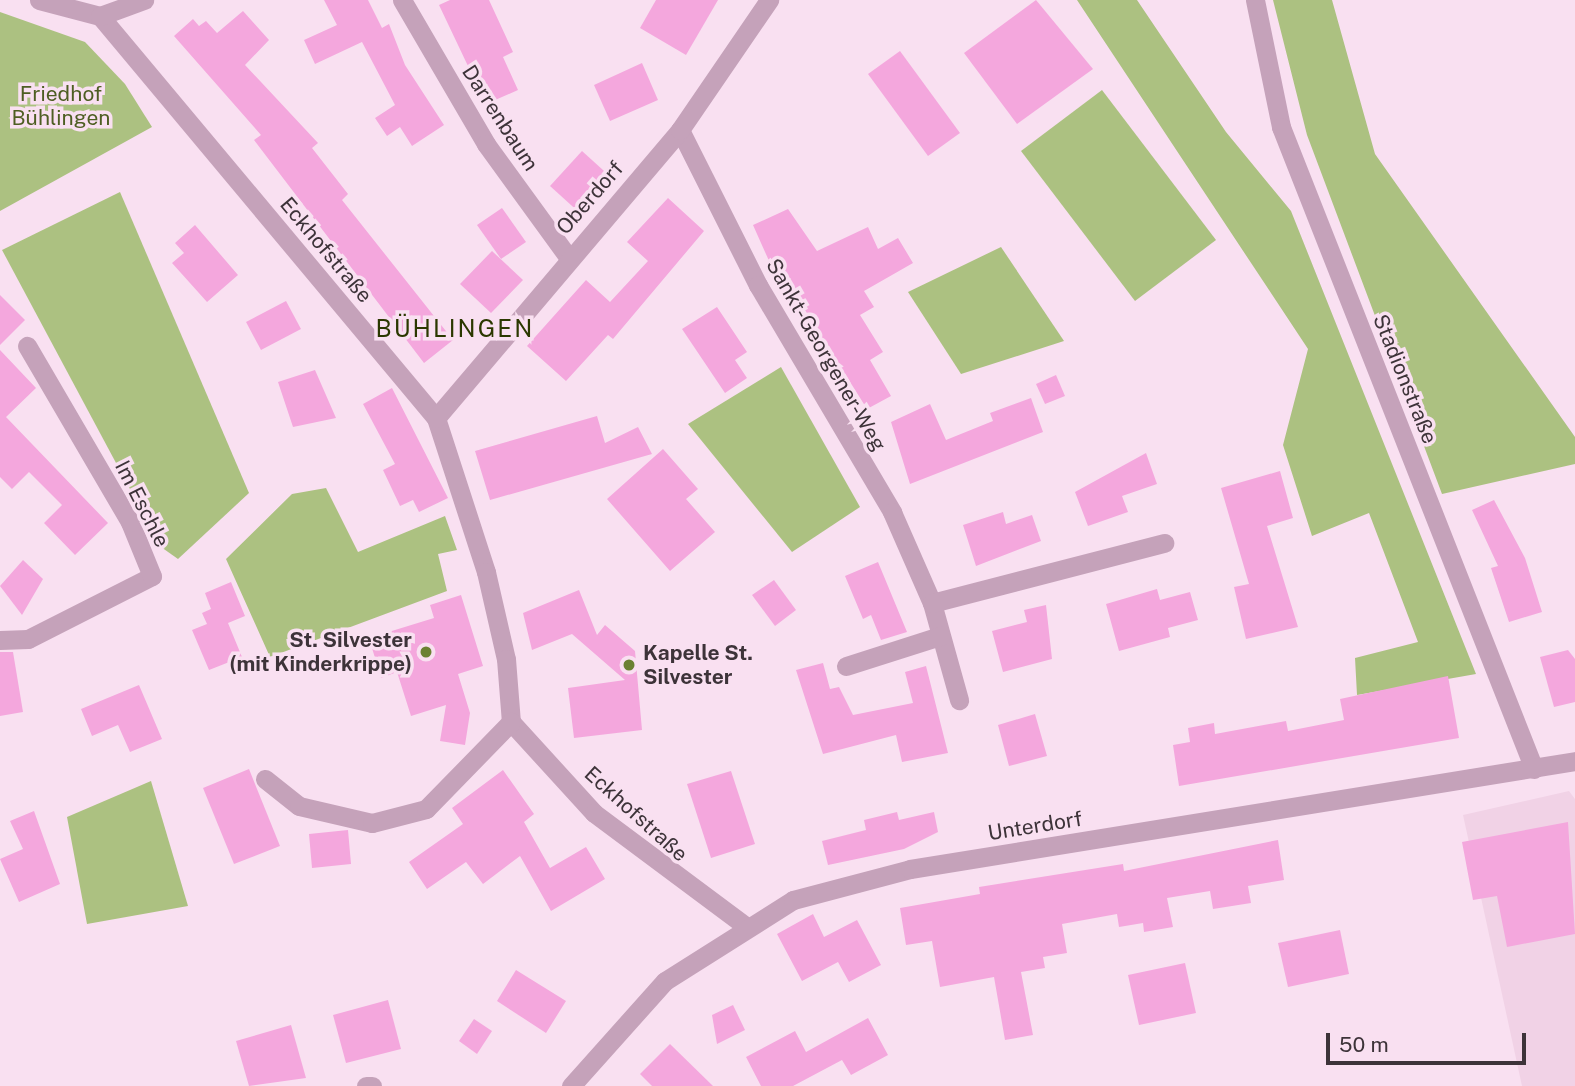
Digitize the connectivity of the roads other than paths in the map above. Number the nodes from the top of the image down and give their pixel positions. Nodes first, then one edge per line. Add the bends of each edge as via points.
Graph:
1 (39, 0) edge
2 (144, 0) edge
3 (401, 0) edge
4 (769, 0) edge
5 (1255, 0) edge
6 (100, 16) junction
7 (680, 131) junction
8 (568, 257) junction
9 (27, 346) dead end
10 (436, 418) junction
11 (1164, 543) dead end
12 (932, 603) junction
13 (940, 636) junction
14 (0, 640) edge
15 (845, 666) dead end
16 (959, 700) dead end
17 (511, 722) junction
18 (1575, 761) edge
19 (1534, 769) junction
20 (265, 779) dead end
21 (744, 925) junction
22 (366, 1086) edge
23 (372, 1086) edge
24 (571, 1086) edge

1 - 6 street
2 - 6 street
3 - 8 street, Darrenbaum via 486,144
4 - 7 street, Oberdorf
5 - 19 street, Stadionstraße via 1281,127
6 - 10 street, Eckhofstraße
7 - 8 street, Oberdorf
7 - 12 street, Sankt-Georgener-Weg via 758,285 892,512
8 - 10 street, Oberdorf
9 - 14 street, Im Eschle via 130,522 152,576 28,639
10 - 17 street, Eckhofstraße via 486,572 506,659
11 - 12 street
12 - 13 street, Sankt-Georgener-Weg
13 - 15 street
13 - 16 street, Sankt-Georgener-Weg
17 - 20 street via 426,809 372,823 299,806
17 - 21 street, Eckhofstraße via 594,813
18 - 19 street, Unterdorf
19 - 21 street, Unterdorf via 910,869 793,900
21 - 24 street, Unterdorf via 665,981
22 - 23 street

